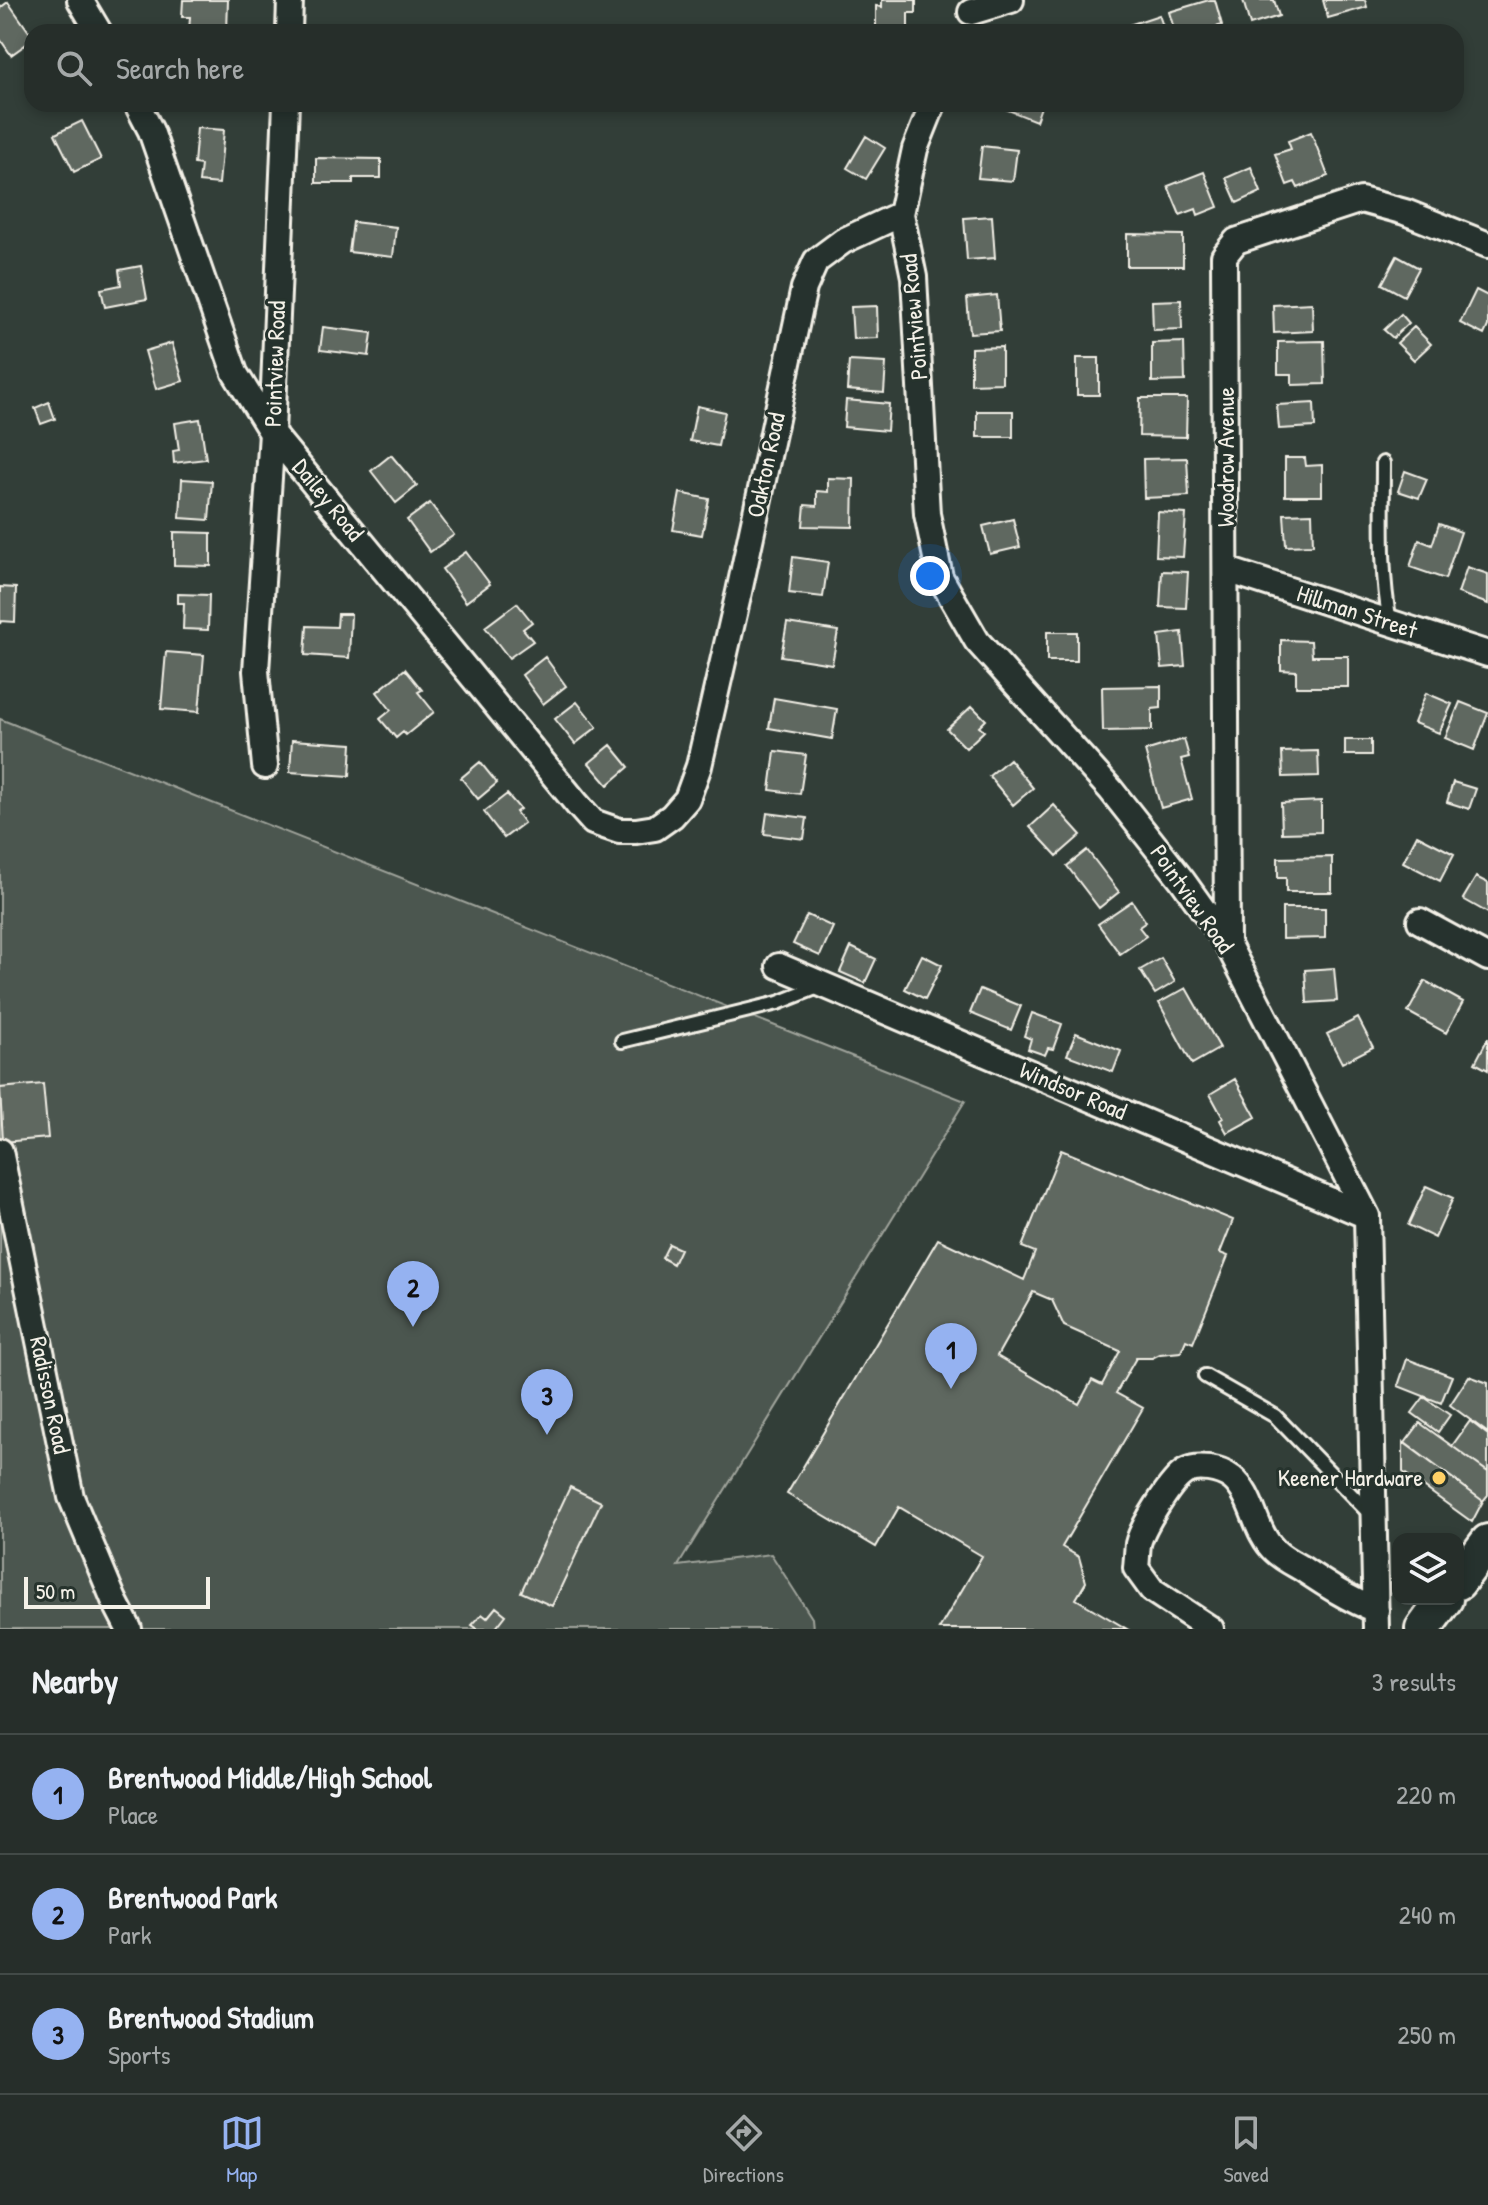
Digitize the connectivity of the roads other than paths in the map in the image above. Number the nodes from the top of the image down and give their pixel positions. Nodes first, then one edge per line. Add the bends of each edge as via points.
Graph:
1 (80, 0) edge
2 (290, 0) edge
3 (1011, 0) edge
4 (967, 15) edge
5 (94, 24) edge
6 (289, 24) edge
7 (141, 112) edge
8 (286, 112) edge
9 (930, 112) edge
10 (901, 214) junction
11 (1488, 245) edge
12 (272, 433) junction
13 (1383, 463) dead end
14 (1227, 570) junction
15 (1390, 622) junction
16 (1488, 654) edge
17 (265, 766) dead end
18 (619, 831) joint
19 (1420, 921) dead end
20 (1227, 943) junction
21 (1488, 958) edge
22 (779, 966) dead end
23 (824, 985) junction
24 (622, 1041) dead end
25 (0, 1151) edge
26 (1367, 1216) junction
27 (1205, 1376) dead end
28 (1374, 1517) junction
29 (1488, 1542) edge
30 (1464, 1574) edge
31 (1441, 1605) edge
32 (1376, 1620) edge
33 (129, 1629) edge
34 (1211, 1629) edge
35 (1423, 1629) edge

1 - 5 street
2 - 6 street
3 - 4 street
7 - 12 street, Dailey Road via 235,373
8 - 12 street, Pointview Road
9 - 10 street via 915,149
10 - 18 street, Oakton Road via 843,241 816,261 804,288 699,766 687,799 672,816 655,828
10 - 20 street, Pointview Road via 914,277 927,514 940,577 977,641 1111,790
11 - 14 street, Woodrow Avenue via 1361,200 1236,241 1224,256
12 - 17 street, Pointview Road via 256,671
12 - 18 street, Dailey Road via 577,804 593,822
13 - 15 lane
14 - 15 street, Hillman Street
14 - 20 street, Woodrow Avenue
15 - 16 street, Hillman Street
19 - 21 street
20 - 26 street, Pointview Road
22 - 23 street, Windsor Road
23 - 24 lane via 778,1003
23 - 26 street, Windsor Road
25 - 33 street, Radisson Road via 71,1497
26 - 28 street, Pointview Road
27 - 28 lane via 1275,1416
28 - 32 street, Pointview Road
29 - 30 main road
31 - 35 main road
32 - 34 street via 1361,1605 1276,1553 1233,1479 1199,1468 1183,1473 1152,1514 1139,1542 1136,1568 1152,1590

